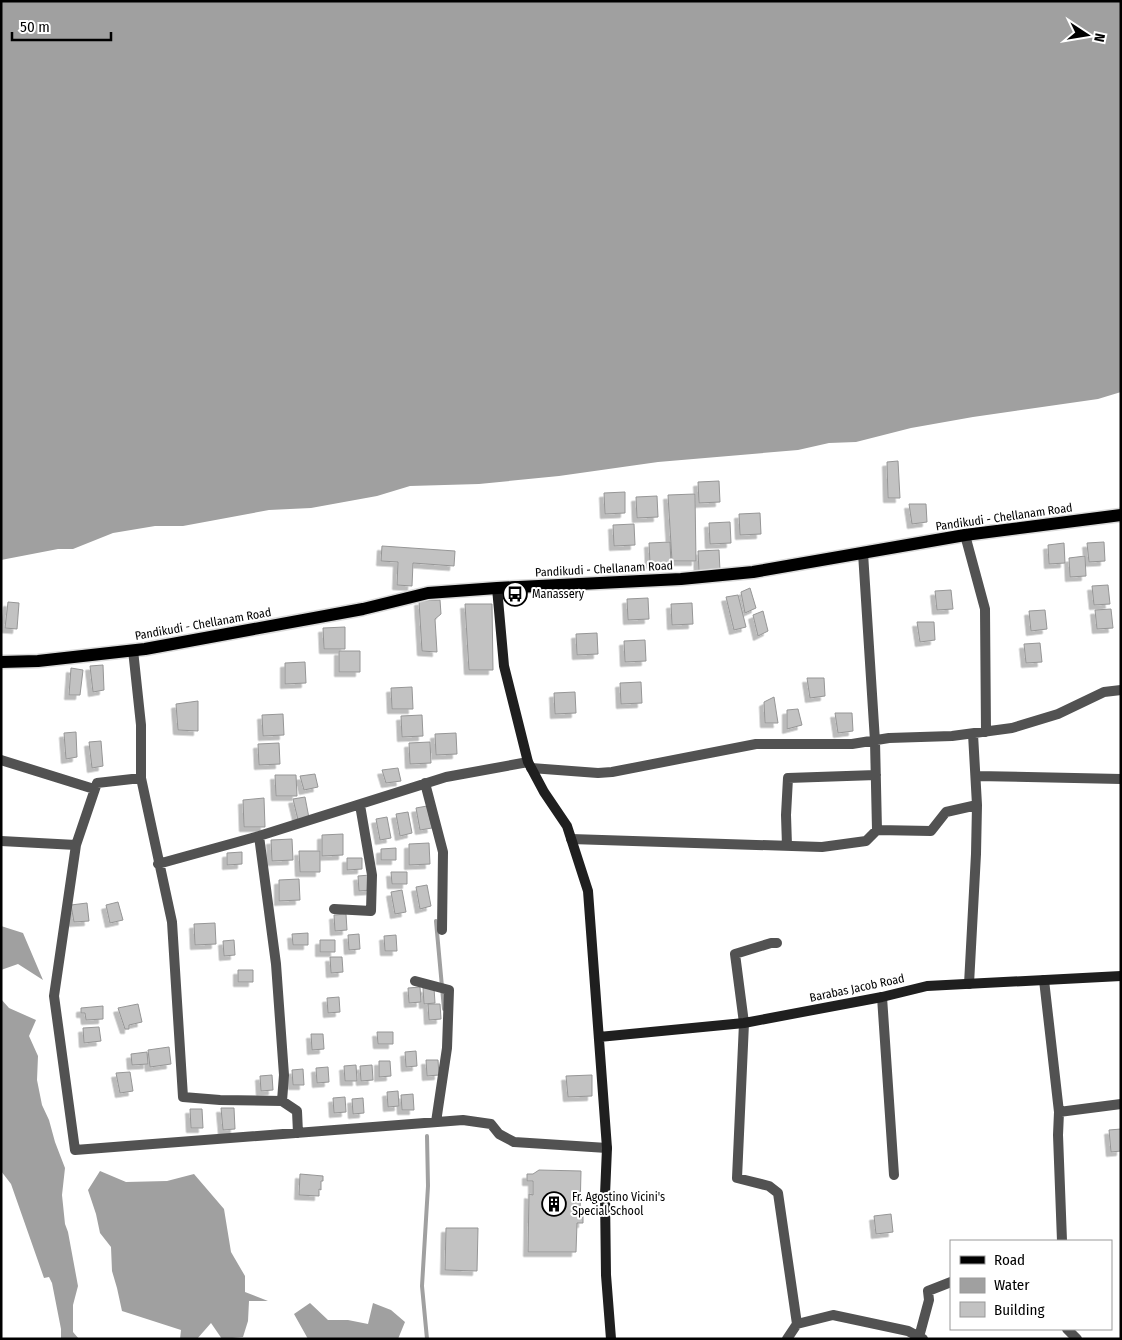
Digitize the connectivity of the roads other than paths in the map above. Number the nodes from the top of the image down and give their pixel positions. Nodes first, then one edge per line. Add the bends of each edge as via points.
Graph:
1 (1121, 515) edge
2 (965, 535) junction
3 (863, 554) junction
4 (497, 588) junction
5 (133, 650) junction
6 (1, 662) edge
7 (1121, 690) edge
8 (986, 732) junction
9 (973, 734) junction
10 (875, 741) junction
11 (1, 760) edge
12 (530, 765) junction
13 (876, 775) junction
14 (976, 776) junction
15 (141, 778) junction
16 (1121, 779) edge
17 (425, 783) junction
18 (94, 789) junction
19 (360, 805) junction
20 (977, 805) junction
21 (877, 830) junction
22 (259, 836) junction
23 (571, 839) junction
24 (1, 841) edge
25 (76, 845) junction
26 (787, 846) junction
27 (158, 864) junction
28 (334, 909) dead end
29 (442, 930) dead end
30 (777, 943) dead end
31 (1121, 976) edge
32 (1044, 980) junction
33 (415, 982) dead end
34 (969, 984) junction
35 (882, 997) junction
36 (744, 1023) junction
37 (599, 1037) junction
38 (282, 1101) junction
39 (1121, 1104) edge
40 (1059, 1112) junction
41 (436, 1122) junction
42 (298, 1133) junction
43 (607, 1148) junction
44 (894, 1175) dead end
45 (1062, 1240) edge
46 (950, 1282) edge
47 (797, 1324) junction
48 (1068, 1330) edge
49 (921, 1338) edge
50 (611, 1339) edge
51 (787, 1339) edge
52 (1077, 1339) edge

1 - 2 main road, Pandikudi - Chellanam Road
2 - 3 main road, Pandikudi - Chellanam Road
2 - 8 street via 985,609
3 - 4 main road, Pandikudi - Chellanam Road via 753,572 681,579
3 - 10 street
4 - 5 main road, Pandikudi - Chellanam Road via 428,593 362,609
4 - 12 main road via 504,666
5 - 6 main road, Pandikudi - Chellanam Road
5 - 15 street via 141,725
7 - 8 street via 1104,692 1049,717
8 - 9 street
9 - 10 street
9 - 14 street
10 - 12 street via 756,744 598,773
10 - 13 street
11 - 18 street
12 - 17 street
12 - 23 main road via 567,826
13 - 21 street
13 - 26 street via 788,778
14 - 16 street
14 - 20 street
15 - 18 street via 97,783
15 - 27 street
17 - 19 street
17 - 29 street via 442,852
18 - 25 street
19 - 22 street
19 - 28 street via 372,875 371,911
20 - 21 street via 946,812 931,831
20 - 34 street
21 - 26 street via 866,841 822,847
22 - 27 street
22 - 38 street via 276,964 284,1075
23 - 26 street
23 - 37 main road via 588,891
24 - 25 street
25 - 42 street via 54,996 75,1150
27 - 38 street via 172,922 183,1097
30 - 36 street via 734,954
31 - 32 main road, Barabas Jacob Road
32 - 34 main road, Barabas Jacob Road
32 - 40 street
33 - 41 street via 449,990 447,1048
34 - 35 main road, Barabas Jacob Road via 927,986
35 - 36 main road, Barabas Jacob Road
35 - 44 street
36 - 37 main road, Barabas Jacob Road
36 - 47 street via 738,1178 769,1186 778,1193
37 - 43 main road
38 - 42 street via 297,1111
39 - 40 street
40 - 45 street
41 - 42 street
41 - 43 street via 463,1120 490,1124 499,1134 514,1142
43 - 50 main road via 606,1275
46 - 49 street via 928,1291
47 - 49 street via 833,1315 908,1331
47 - 51 street
48 - 52 street

